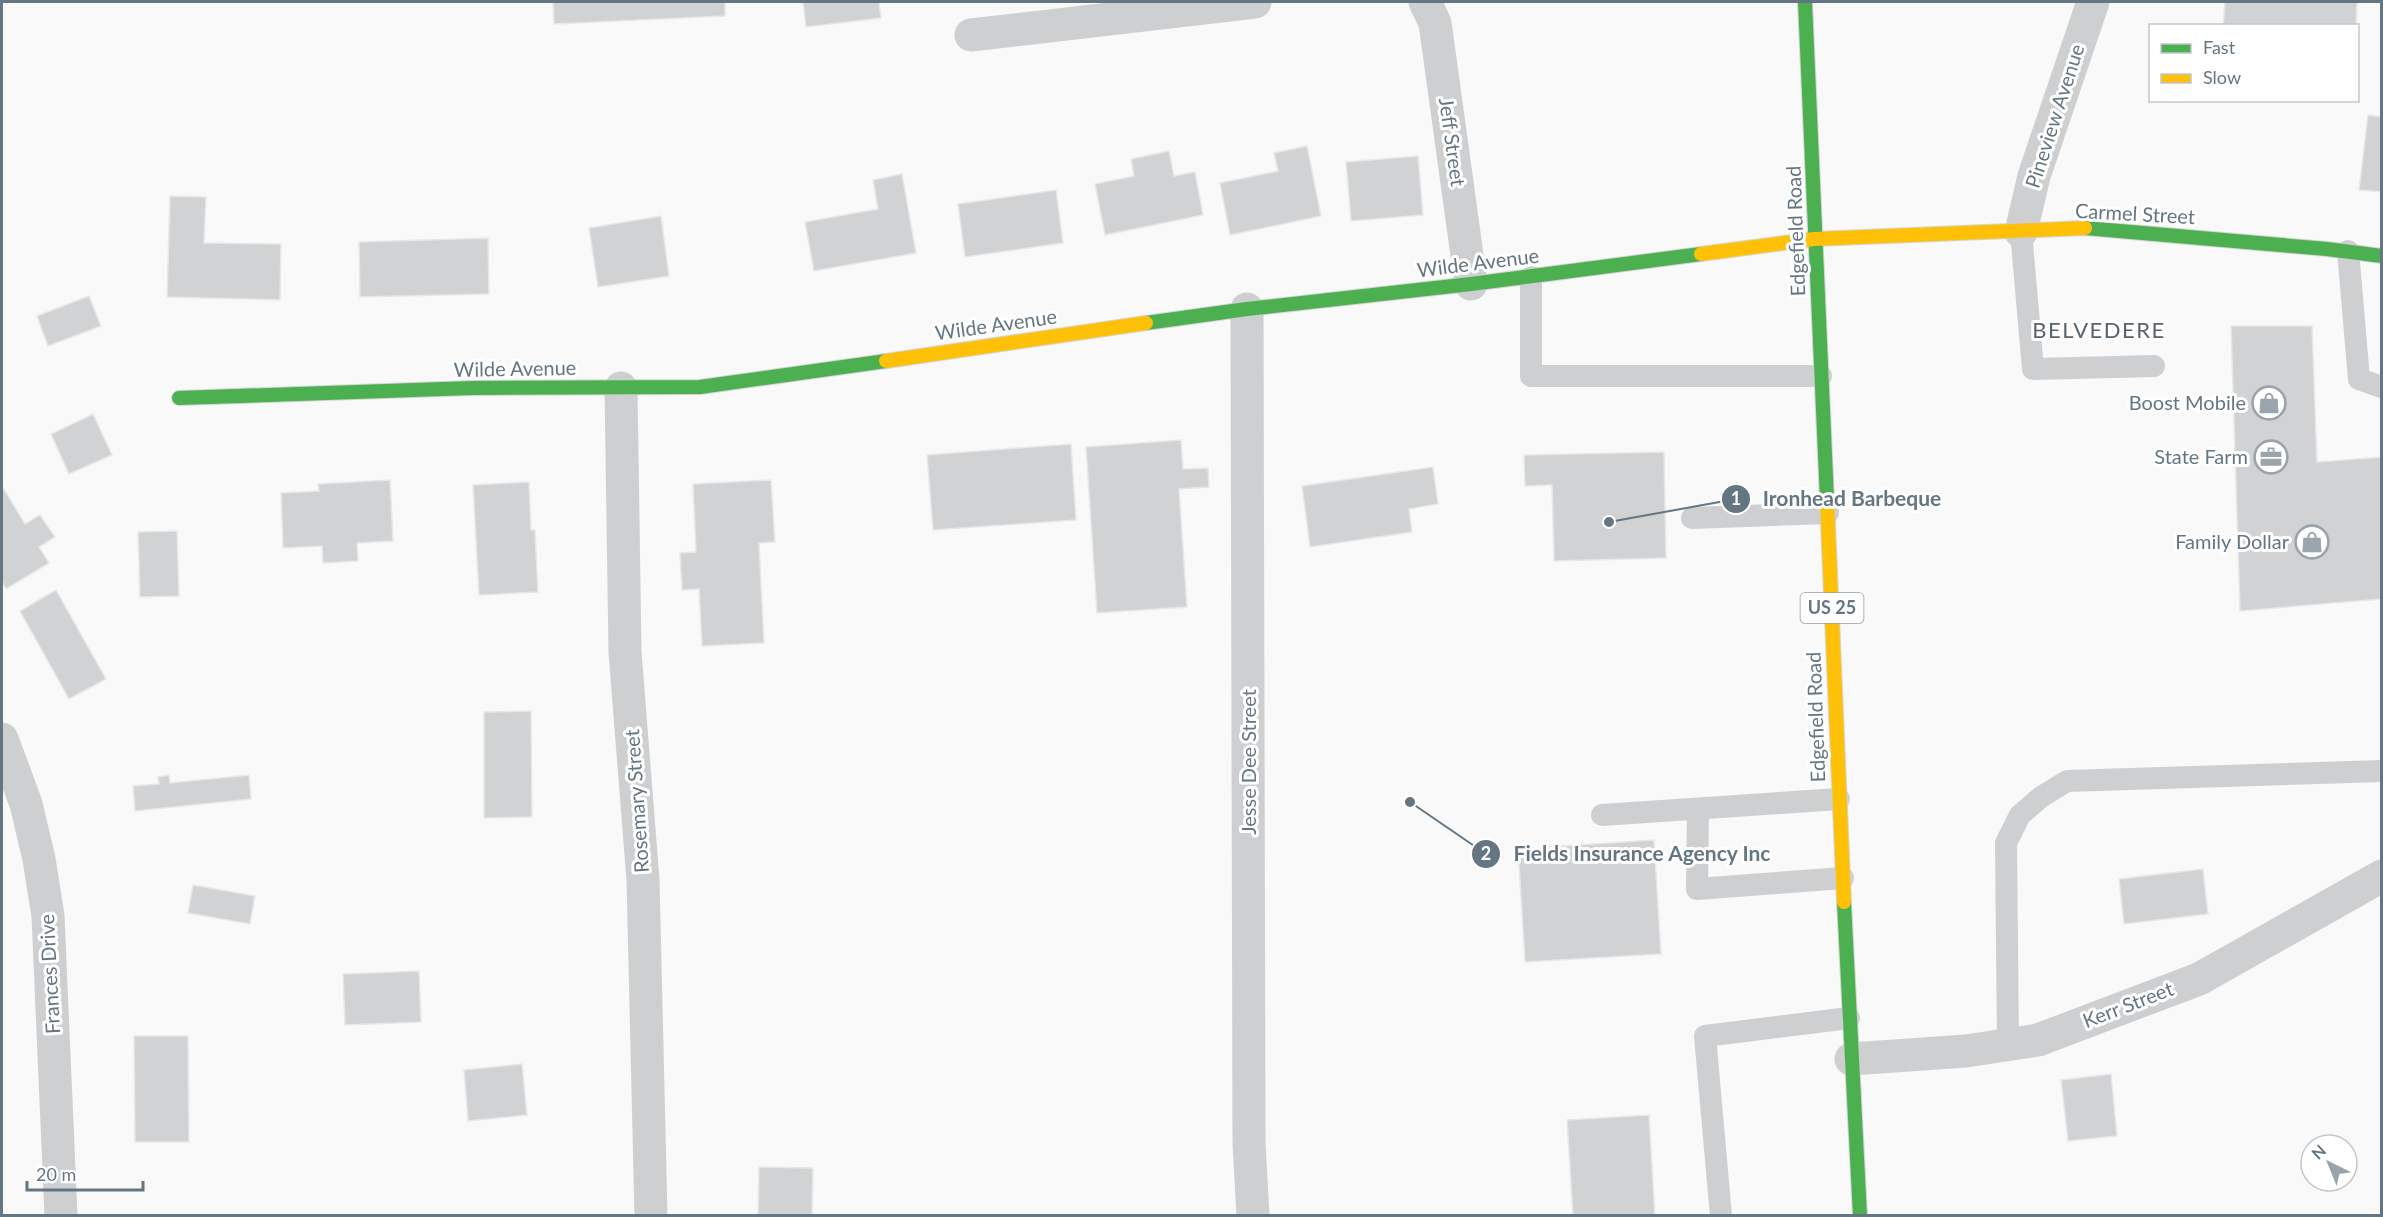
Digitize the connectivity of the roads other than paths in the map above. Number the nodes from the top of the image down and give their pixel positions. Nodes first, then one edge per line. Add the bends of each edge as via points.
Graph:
1 (1255, 2) edge
2 (1425, 2) edge
3 (1805, 2) edge
4 (2093, 2) edge
5 (971, 35) dead end
6 (2021, 232) junction
7 (1814, 239) junction
8 (2348, 251) junction
9 (2382, 256) edge
10 (1531, 277) junction
11 (1471, 284) junction
12 (1246, 309) junction
13 (2154, 366) dead end
14 (1821, 376) junction
15 (2382, 387) edge
16 (621, 388) junction
17 (179, 398) dead end
18 (1828, 513) junction
19 (1692, 518) dead end
20 (2, 740) edge
21 (2382, 771) edge
22 (1839, 799) junction
23 (1698, 809) junction
24 (1602, 815) dead end
25 (2382, 876) edge
26 (1843, 878) junction
27 (1849, 1018) junction
28 (2008, 1045) junction
29 (1851, 1059) junction
30 (60, 1215) edge
31 (651, 1215) edge
32 (1253, 1215) edge
33 (1722, 1215) edge
34 (1860, 1215) edge

1 - 5 street
2 - 11 street, Jeff Street via 1435,23
3 - 7 street, Edgefield Road / US 25 via 1814,153
4 - 6 street, Pineview Avenue via 2034,176
6 - 7 street, Carmel Street
6 - 8 street, Carmel Street via 2094,228
6 - 13 lane via 2032,369
7 - 10 street, Wilde Avenue
7 - 14 street, Edgefield Road / US 25
8 - 9 street, Carmel Street
8 - 15 lane via 2359,379
10 - 11 street, Wilde Avenue
10 - 14 lane via 1531,376
11 - 12 street, Wilde Avenue
12 - 16 street, Wilde Avenue via 700,387
12 - 32 street, Jesse Dee Street via 1249,1143
14 - 18 street, Edgefield Road / US 25
16 - 17 street, Wilde Avenue via 472,388
16 - 31 street, Rosemary Street via 625,652 643,880
18 - 19 lane
18 - 22 street, Edgefield Road / US 25
20 - 30 street, Frances Drive via 26,804 48,916
21 - 28 lane via 2067,781 2041,797 2020,815 2006,843
22 - 23 lane
22 - 26 street, Edgefield Road / US 25
23 - 24 lane
23 - 26 lane via 1697,889
25 - 28 street, Kerr Street via 2199,979 2038,1040
26 - 27 street, Edgefield Road / US 25
27 - 29 street, Edgefield Road / US 25
27 - 33 lane via 1705,1036
28 - 29 street, Kerr Street
29 - 34 street, Edgefield Road / US 25

